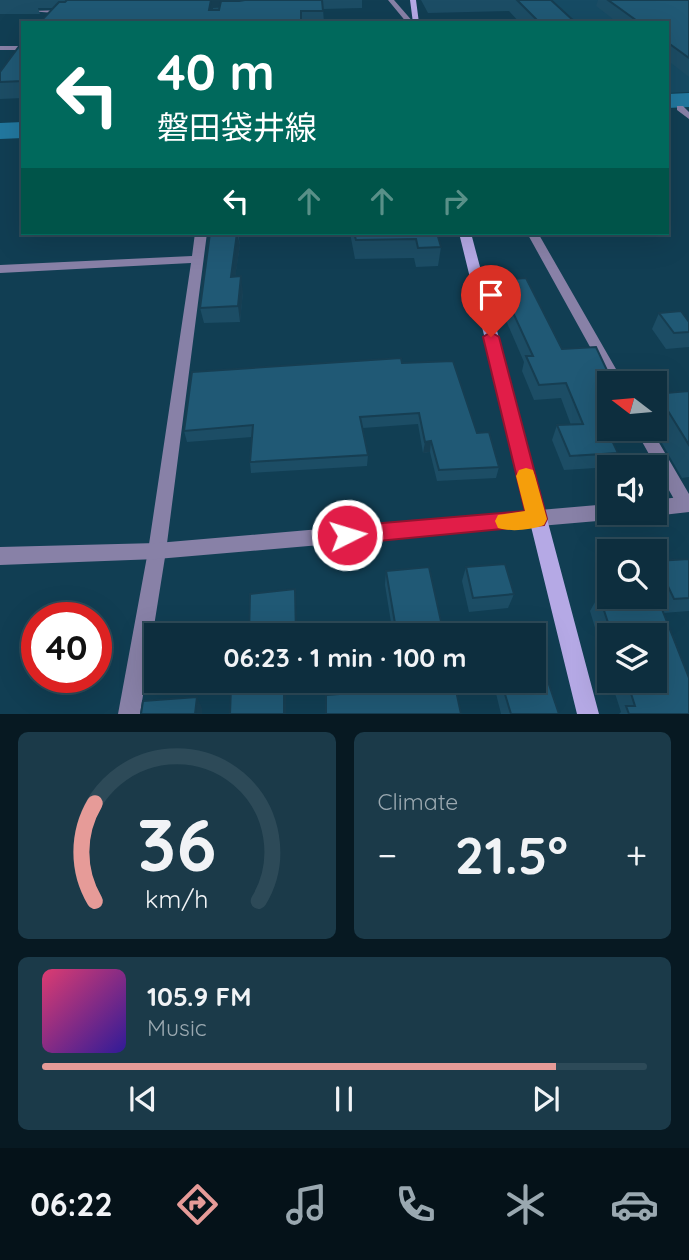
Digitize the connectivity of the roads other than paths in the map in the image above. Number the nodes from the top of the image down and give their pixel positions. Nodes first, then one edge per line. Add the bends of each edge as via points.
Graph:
1 (85, 0) edge
2 (391, 0) edge
3 (413, 0) edge
4 (32, 11) dead end
5 (409, 21) edge
6 (416, 21) edge
7 (21, 47) edge
8 (0, 48) edge
9 (680, 108) dead end
10 (689, 116) edge
11 (201, 235) edge
12 (466, 235) edge
13 (533, 235) edge
14 (197, 259) junction
15 (0, 269) edge
16 (610, 371) edge
17 (650, 441) edge
18 (688, 504) edge
19 (667, 506) edge
20 (597, 513) edge
21 (537, 519) junction
22 (157, 551) junction
23 (0, 556) edge
24 (129, 714) edge
25 (588, 714) edge

1 - 4 street via 67,12
2 - 5 street
3 - 6 main road
7 - 8 street
9 - 10 street
11 - 14 street
12 - 21 main road
13 - 16 street
14 - 15 street
14 - 22 street
17 - 18 street
18 - 19 street
20 - 21 street
21 - 22 street
21 - 25 main road
22 - 23 street
22 - 24 street

